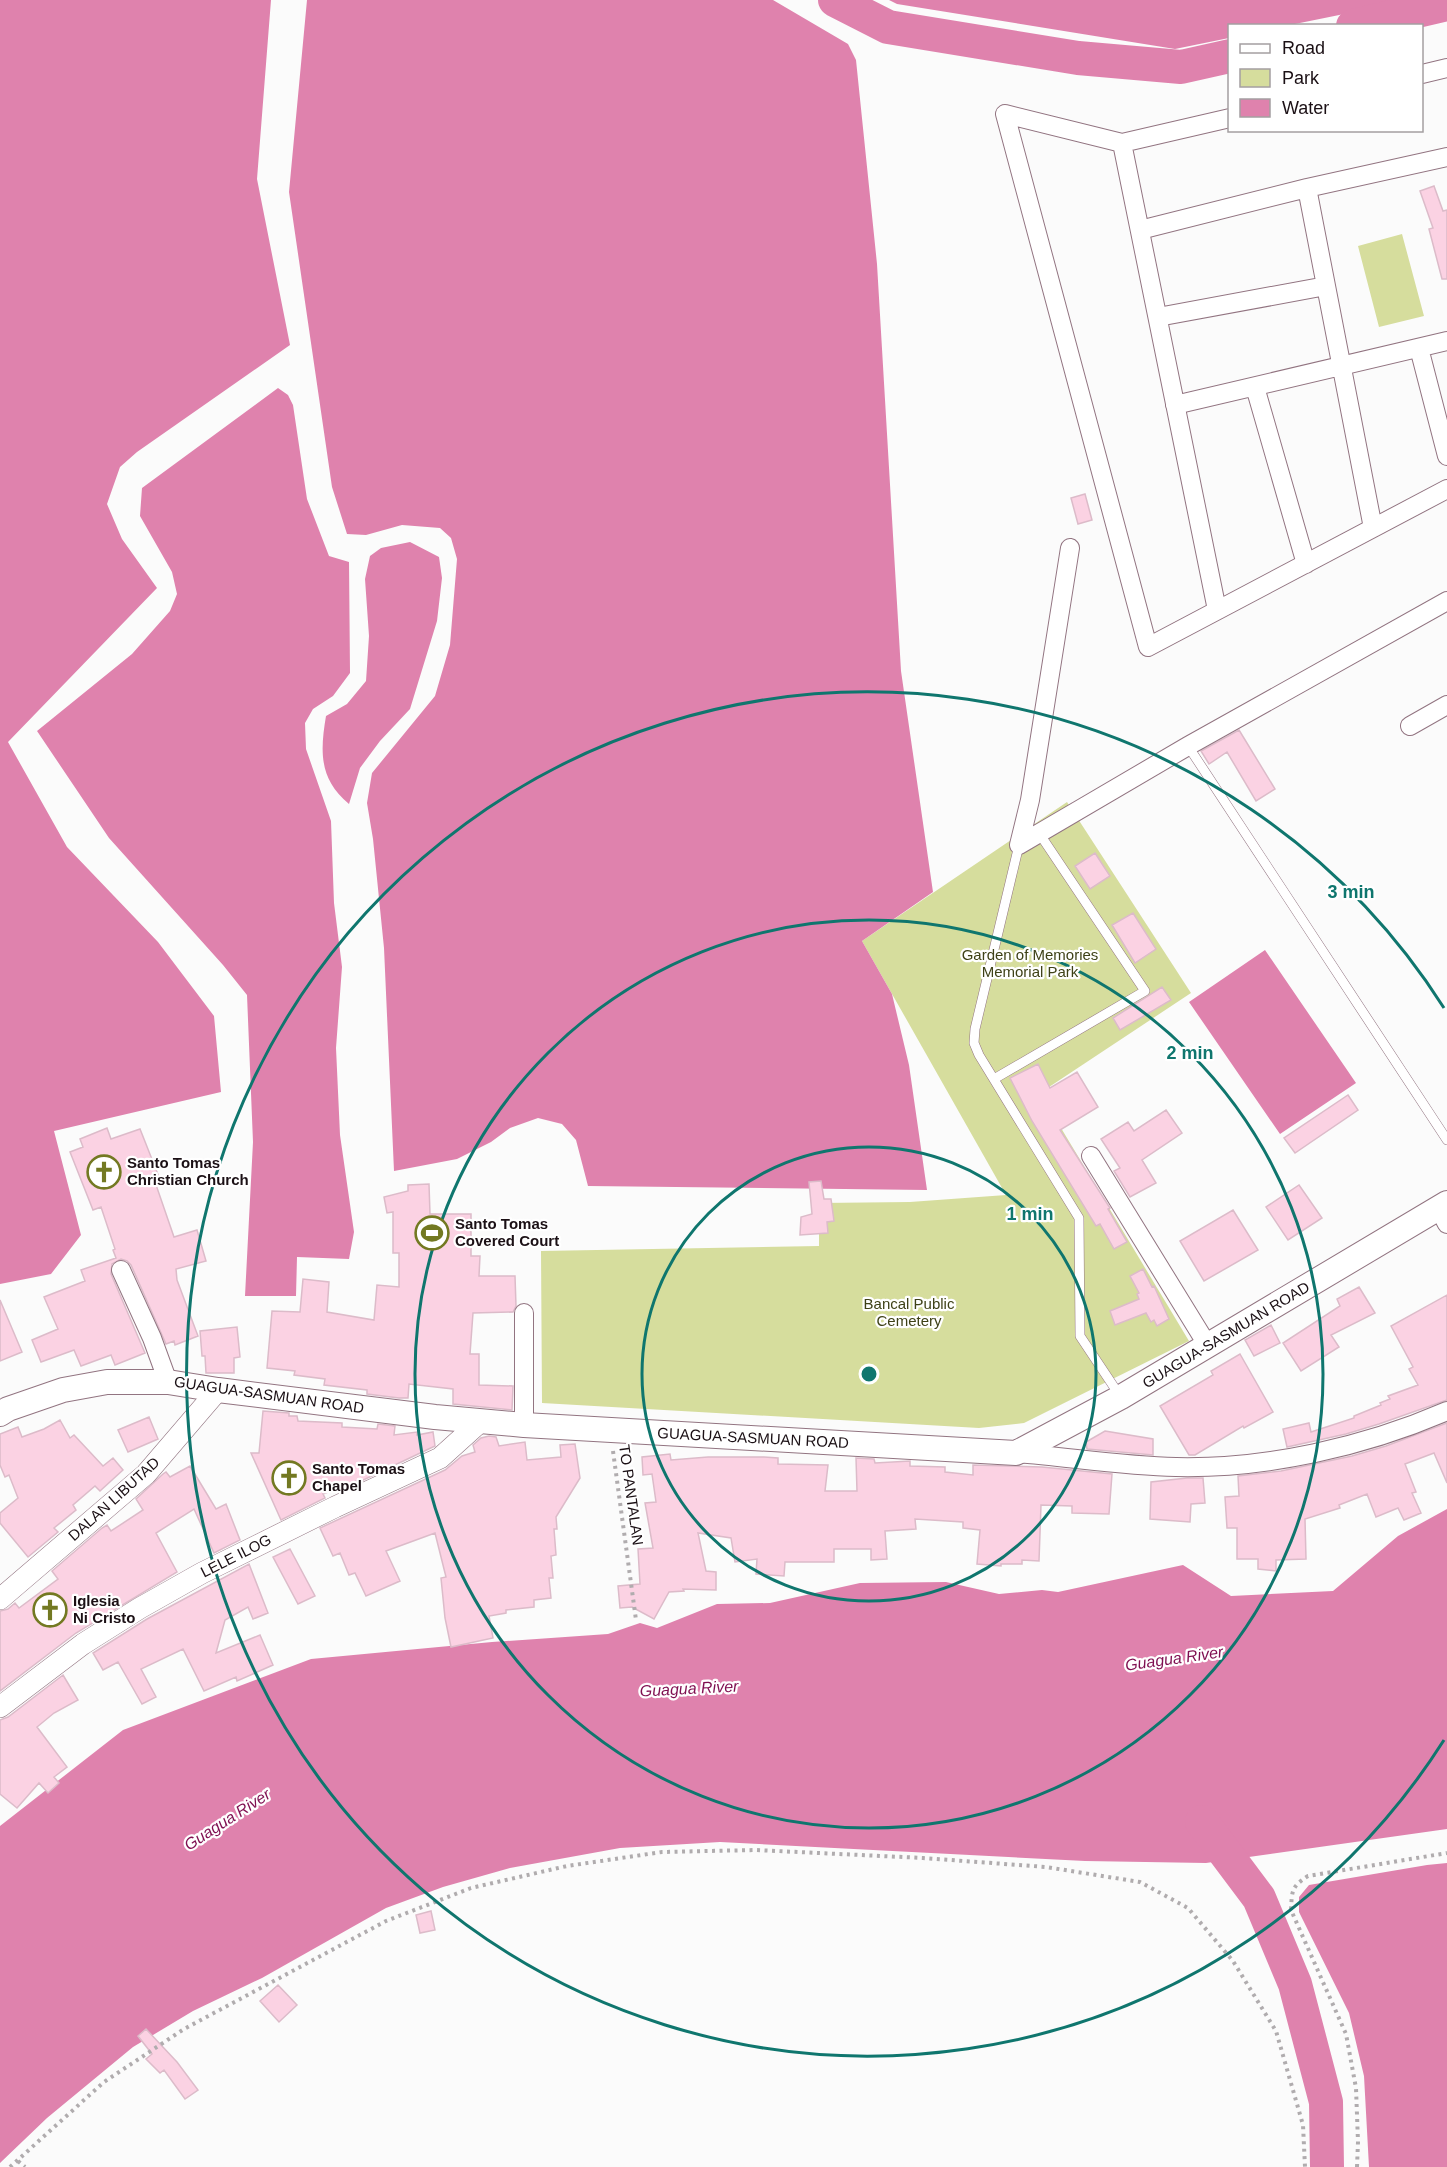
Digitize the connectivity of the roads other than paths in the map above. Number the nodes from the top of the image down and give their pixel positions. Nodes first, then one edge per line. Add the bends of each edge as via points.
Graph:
1 (1447, 68) edge
2 (1423, 74) edge
3 (1228, 118) edge
4 (1122, 143) junction
5 (1447, 157) edge
6 (1307, 188) junction
7 (1140, 230) junction
8 (1326, 286) junction
9 (1158, 317) junction
10 (1447, 341) edge
11 (1419, 348) junction
12 (1342, 366) junction
13 (1255, 387) junction
14 (1175, 405) junction
15 (1447, 456) edge
16 (1447, 489) edge
17 (1373, 528) junction
18 (1070, 548) dead end
19 (1306, 564) junction
20 (1447, 601) edge
21 (1217, 610) junction
22 (1447, 705) edge
23 (1410, 726) dead end
24 (1188, 746) junction
25 (1039, 833) junction
26 (1019, 844) junction
27 (994, 1079) junction
28 (1447, 1140) edge
29 (1091, 1156) dead end
30 (1444, 1212) edge
31 (121, 1270) dead end
32 (524, 1312) dead end
33 (1208, 1346) junction
34 (168, 1382) junction
35 (218, 1390) junction
36 (1121, 1397) junction
37 (1447, 1411) edge
38 (0, 1414) edge
39 (481, 1421) junction
40 (524, 1425) junction
41 (1016, 1453) junction
42 (0, 1599) edge
43 (0, 1707) edge

1 - 2 street
3 - 4 street
4 - 7 street
4 - 21 street via 1005,114 1148,647
5 - 6 street
6 - 7 street
6 - 8 street
7 - 9 street
8 - 9 street
8 - 12 street
9 - 14 street
10 - 11 street
11 - 12 street
11 - 15 street
12 - 13 street
12 - 17 street
13 - 14 street
13 - 19 street
14 - 21 street
16 - 17 street
17 - 19 street
18 - 26 street via 1030,800
19 - 21 street
20 - 24 street
22 - 23 street
24 - 25 street
24 - 28 lane
25 - 26 street
25 - 27 lane via 1145,991
26 - 27 lane via 975,1029 974,1043
27 - 36 lane via 1079,1218 1080,1336
29 - 33 street
30 - 33 main road, GUAGUA-SASMUAN ROAD
31 - 34 street
32 - 40 street
33 - 36 main road, GUAGUA-SASMUAN ROAD
34 - 35 main road, GUAGUA-SASMUAN ROAD
34 - 38 main road, GUAGUA-SASMUAN ROAD via 107,1382 63,1390
35 - 39 main road, GUAGUA-SASMUAN ROAD
35 - 42 street, DALAN LIBUTAD via 146,1474
36 - 41 main road, GUAGUA-SASMUAN ROAD
37 - 41 street via 1319,1453 1249,1463 1136,1466
39 - 40 main road, GUAGUA-SASMUAN ROAD
39 - 43 street, LELE ILOG via 440,1458 202,1573 140,1608 83,1644
40 - 41 main road, GUAGUA-SASMUAN ROAD

